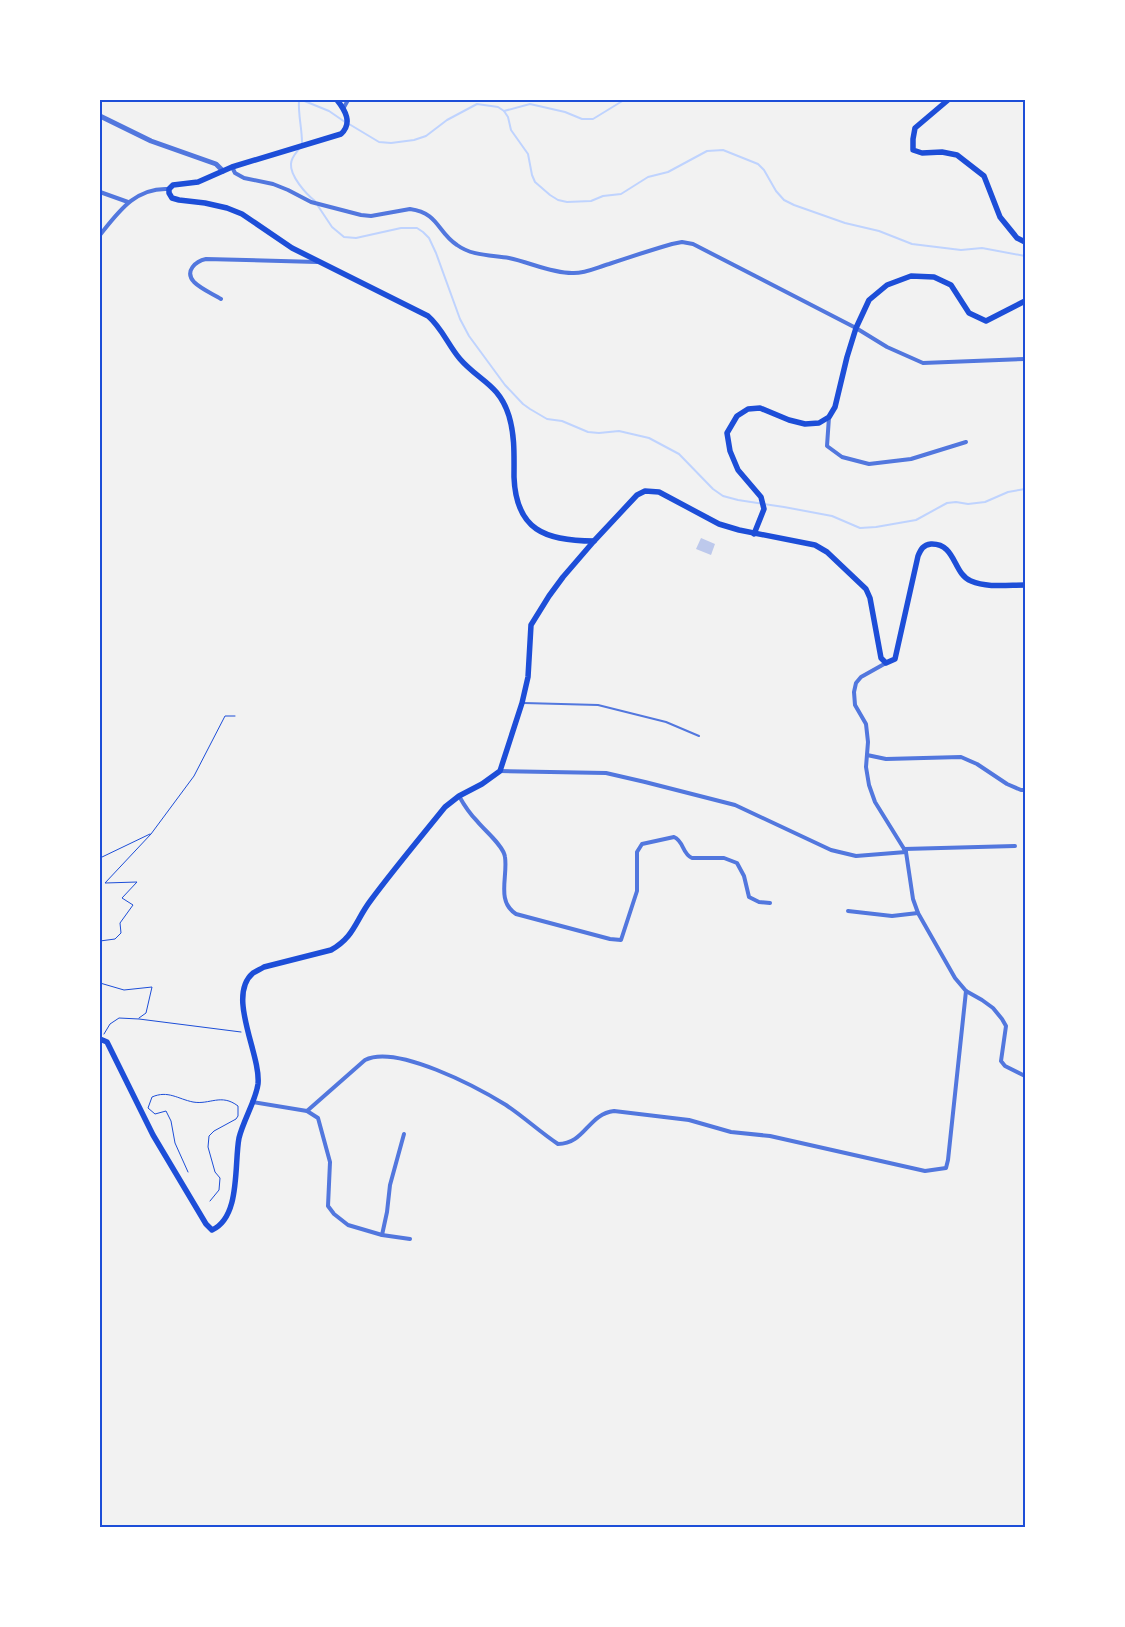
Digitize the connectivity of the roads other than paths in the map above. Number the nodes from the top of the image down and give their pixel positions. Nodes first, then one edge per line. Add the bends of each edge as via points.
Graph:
1 (337, 100) edge
2 (348, 100) edge
3 (948, 100) edge
4 (343, 109) junction
5 (100, 116) edge
6 (232, 168) junction
7 (223, 171) junction
8 (169, 189) junction
9 (100, 192) edge
10 (128, 202) junction
11 (100, 235) edge
12 (1025, 242) edge
13 (317, 262) junction
14 (221, 299) dead end
15 (1025, 301) edge
16 (856, 328) junction
17 (1025, 359) edge
18 (828, 417) junction
19 (966, 442) dead end
20 (754, 534) junction
21 (594, 541) junction
22 (1025, 586) edge
23 (886, 663) junction
24 (522, 703) junction
25 (699, 736) dead end
26 (867, 755) junction
27 (500, 771) junction
28 (1025, 790) edge
29 (459, 796) junction
30 (1014, 846) dead end
31 (905, 850) junction
32 (770, 903) dead end
33 (848, 911) dead end
34 (918, 913) junction
35 (966, 991) junction
36 (100, 1039) edge
37 (1025, 1076) edge
38 (252, 1102) junction
39 (308, 1110) junction
40 (404, 1134) dead end
41 (382, 1234) junction
42 (410, 1239) dead end

1 - 4 main road
2 - 4 street
3 - 12 main road via 916,128 914,150 957,155 984,176 1000,218 1016,238
4 - 6 main road via 346,128 341,134
5 - 7 street via 152,141 216,164
6 - 7 main road
6 - 16 street via 244,178 273,184 311,202 361,215 415,210 436,221 457,246 466,250 573,273 672,244 693,244
7 - 8 main road via 198,182 173,185
8 - 10 street via 152,191
8 - 13 main road via 172,198 227,208 242,214
9 - 10 street
10 - 11 street
13 - 14 street via 198,261 191,270 194,282
13 - 21 main road via 420,311 438,325 458,358 501,397 513,436 516,492 524,517 541,532 554,537
15 - 16 main road via 986,321 969,314 951,285 934,277 911,276 887,284 869,300
16 - 17 street via 923,363
16 - 18 main road via 835,407
18 - 19 street via 827,446 842,456 869,464 911,459
18 - 20 main road via 818,423 805,424 760,408 748,409 737,416 727,433 730,451 738,470 761,497 764,509
20 - 21 main road via 719,524 667,494 652,490 637,495
20 - 23 main road via 816,545 846,570 870,598 881,658
21 - 24 main road via 549,596 532,626 528,677
22 - 23 main road via 969,581 945,549 936,544 921,548 895,659
23 - 26 street via 861,677 854,692 855,705 866,724
24 - 25 lane via 598,705 666,722
24 - 27 main road
26 - 28 street via 886,759 961,757 1007,784
26 - 31 street via 868,785
27 - 29 main road
27 - 31 street via 606,773 735,805 848,855
29 - 32 street via 505,855 503,898 509,910 516,914 621,940 637,891 637,852 642,844 674,837 679,839 687,856 724,858 737,863 744,876 748,897
29 - 38 main road via 430,825 369,902 340,945 264,968 254,973 246,983 244,1009 258,1084
30 - 31 street
31 - 34 street
33 - 34 street via 892,916
34 - 35 street
35 - 37 street via 993,1008 1002,1019 1006,1026 1000,1062
35 - 39 street via 948,1160 946,1168 939,1170 925,1171 770,1136 731,1132 689,1120 614,1111 604,1112 576,1140 558,1144 482,1090 416,1062 395,1057 373,1056 365,1060
36 - 38 main road via 107,1042 164,1155 212,1230 223,1222 228,1213 236,1183 239,1137
38 - 39 street
39 - 41 street via 318,1118 330,1162 328,1206 348,1225
40 - 41 street via 390,1185
41 - 42 street

